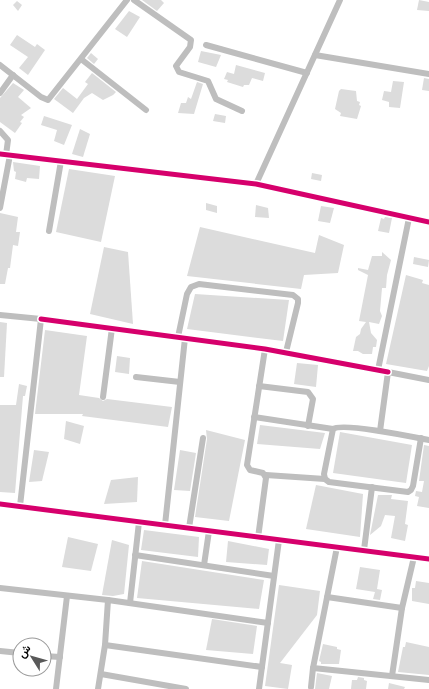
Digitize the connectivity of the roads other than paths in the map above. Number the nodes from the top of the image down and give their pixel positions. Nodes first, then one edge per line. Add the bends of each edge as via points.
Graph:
1 (127, 0) edge
2 (134, 0) edge
3 (340, 0) edge
4 (206, 45) dead end
5 (315, 56) junction
6 (81, 59) junction
7 (0, 65) edge
8 (307, 73) junction
9 (429, 74) edge
10 (13, 75) junction
11 (0, 93) edge
12 (146, 110) dead end
13 (242, 111) dead end
14 (0, 130) edge
15 (5, 155) edge
16 (61, 161) junction
17 (256, 184) junction
18 (0, 208) edge
19 (409, 218) junction
20 (429, 222) edge
21 (49, 231) dead end
22 (0, 315) edge
23 (41, 319) junction
24 (112, 328) junction
25 (178, 337) junction
26 (185, 338) junction
27 (265, 349) junction
28 (286, 352) junction
29 (378, 370) junction
30 (388, 372) junction
31 (136, 377) dead end
32 (429, 380) edge
33 (180, 382) junction
34 (259, 386) junction
35 (103, 397) dead end
36 (254, 417) junction
37 (308, 426) junction
38 (333, 429) junction
39 (380, 431) junction
40 (203, 438) dead end
41 (421, 438) junction
42 (429, 440) edge
43 (266, 475) junction
44 (325, 479) junction
45 (372, 487) junction
46 (0, 504) edge
47 (20, 506) junction
48 (139, 522) junction
49 (165, 525) junction
50 (189, 528) junction
51 (209, 531) junction
52 (258, 538) junction
53 (279, 540) junction
54 (337, 547) junction
55 (364, 550) junction
56 (135, 555) junction
57 (414, 557) junction
58 (429, 559) edge
59 (204, 565) junction
60 (274, 576) junction
61 (0, 588) edge
62 (67, 596) junction
63 (327, 597) junction
64 (108, 600) junction
65 (130, 603) junction
66 (402, 608) junction
67 (268, 622) junction
68 (105, 645) junction
69 (0, 651) edge
70 (12, 652) edge
71 (52, 657) edge
72 (60, 658) junction
73 (262, 667) junction
74 (313, 668) junction
75 (101, 674) junction
76 (392, 676) junction
77 (429, 680) edge
78 (158, 687) edge
79 (311, 687) dead end
80 (56, 689) edge
81 (98, 689) edge
82 (186, 689) edge
83 (259, 689) edge

1 - 6 street
2 - 13 street via 191,40 190,47 176,66 178,72 208,81 216,99
3 - 5 street
4 - 8 street
5 - 8 street
5 - 9 street
6 - 10 street via 48,100
6 - 12 street
7 - 10 street
8 - 17 street
10 - 11 street
14 - 15 street via 8,140
15 - 16 street
15 - 18 street
16 - 17 street
16 - 21 street
17 - 19 street
19 - 20 street
19 - 29 street
22 - 23 street
23 - 24 street
23 - 47 street
24 - 25 street
24 - 35 street
25 - 26 street
25 - 28 street via 187,294 191,287 199,284 293,295 296,296 298,303
26 - 27 street
26 - 33 street
27 - 28 street
27 - 34 street
28 - 29 street
29 - 30 street
30 - 32 street
30 - 39 street
31 - 33 street
33 - 49 street
34 - 36 street
34 - 37 street via 308,392 313,399
36 - 37 street
36 - 43 street via 248,468
37 - 38 street
38 - 39 street via 340,427
38 - 44 street
39 - 41 street
40 - 50 street
41 - 42 street
41 - 45 street via 411,490 408,492
43 - 44 street
43 - 52 street
44 - 45 street via 329,482
45 - 55 street
46 - 47 street
47 - 48 street
48 - 49 street
48 - 56 street
49 - 50 street
50 - 51 street
51 - 52 street
51 - 59 street
52 - 53 street
53 - 54 street
53 - 60 street
54 - 55 street
54 - 63 street
55 - 57 street
56 - 59 street
56 - 65 street
57 - 58 street
57 - 66 street
59 - 60 street
60 - 67 street
61 - 62 street
62 - 64 street
62 - 72 street
63 - 66 street
63 - 74 street
64 - 65 street
64 - 68 street
65 - 67 street
66 - 76 street
67 - 73 street
68 - 73 street
68 - 75 street
69 - 70 street
71 - 72 street
72 - 80 street
73 - 83 street
74 - 76 street
74 - 79 street
75 - 78 street
75 - 81 street
76 - 77 street
78 - 82 street

